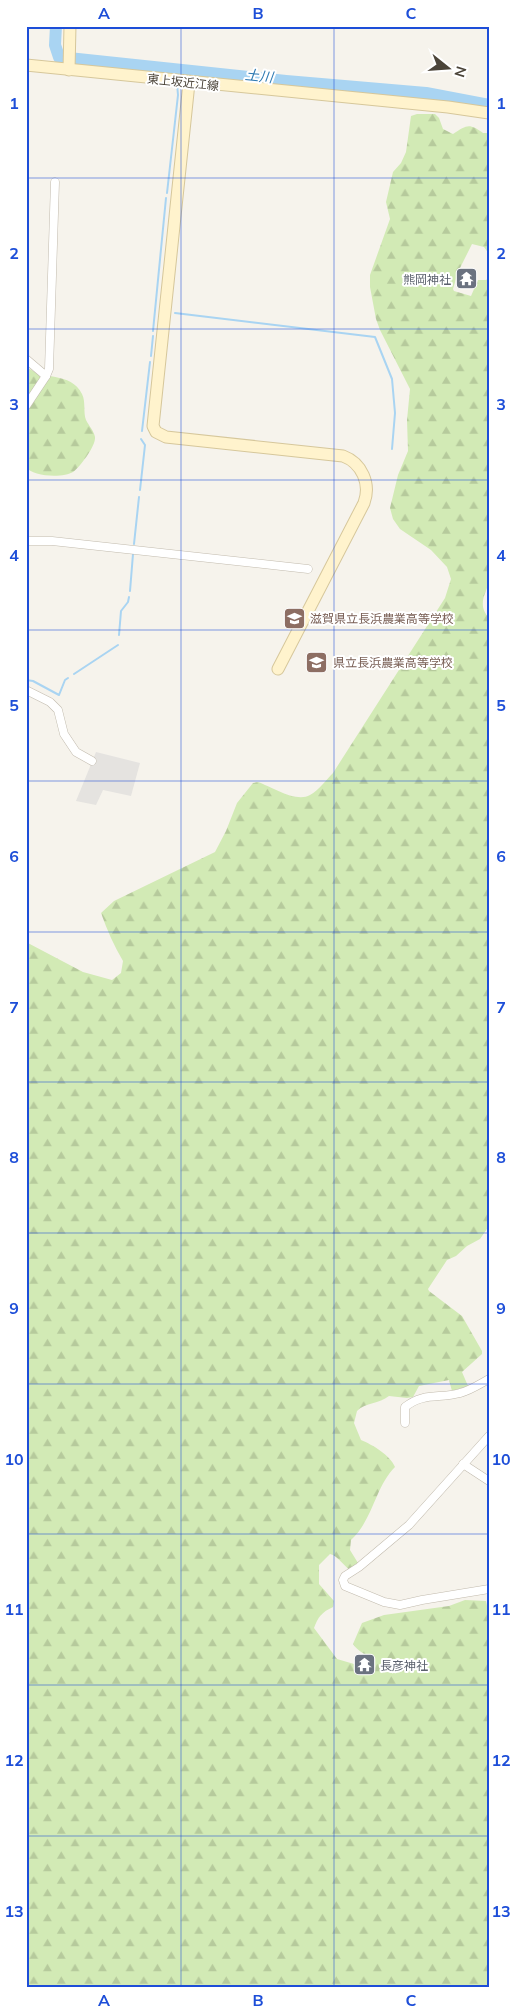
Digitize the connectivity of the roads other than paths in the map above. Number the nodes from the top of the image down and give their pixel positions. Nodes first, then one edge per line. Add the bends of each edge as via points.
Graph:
1 (70, 26) edge
2 (26, 65) edge
3 (69, 67) junction
4 (182, 82) junction
5 (489, 113) edge
6 (55, 182) dead end
7 (26, 359) edge
8 (46, 376) junction
9 (26, 406) edge
10 (26, 541) edge
11 (308, 569) dead end
12 (278, 669) dead end
13 (26, 690) edge
14 (92, 761) dead end
15 (489, 1379) edge
16 (405, 1423) dead end
17 (489, 1436) edge
18 (463, 1464) junction
19 (489, 1481) edge
20 (489, 1589) edge

1 - 3 street
2 - 3 street, 東上坂近江線
3 - 4 street, 東上坂近江線
4 - 5 street, 東上坂近江線
4 - 12 street via 153,426 156,432 166,437 343,456 360,470 366,486 364,503
6 - 8 street via 49,369
7 - 8 street
8 - 9 street
10 - 11 street via 52,541
13 - 14 street via 50,702 58,710 64,734 76,752
15 - 16 street via 459,1394 430,1396 412,1402 405,1407
17 - 18 street
18 - 19 street
18 - 20 street via 410,1525 343,1580 345,1586 400,1606

